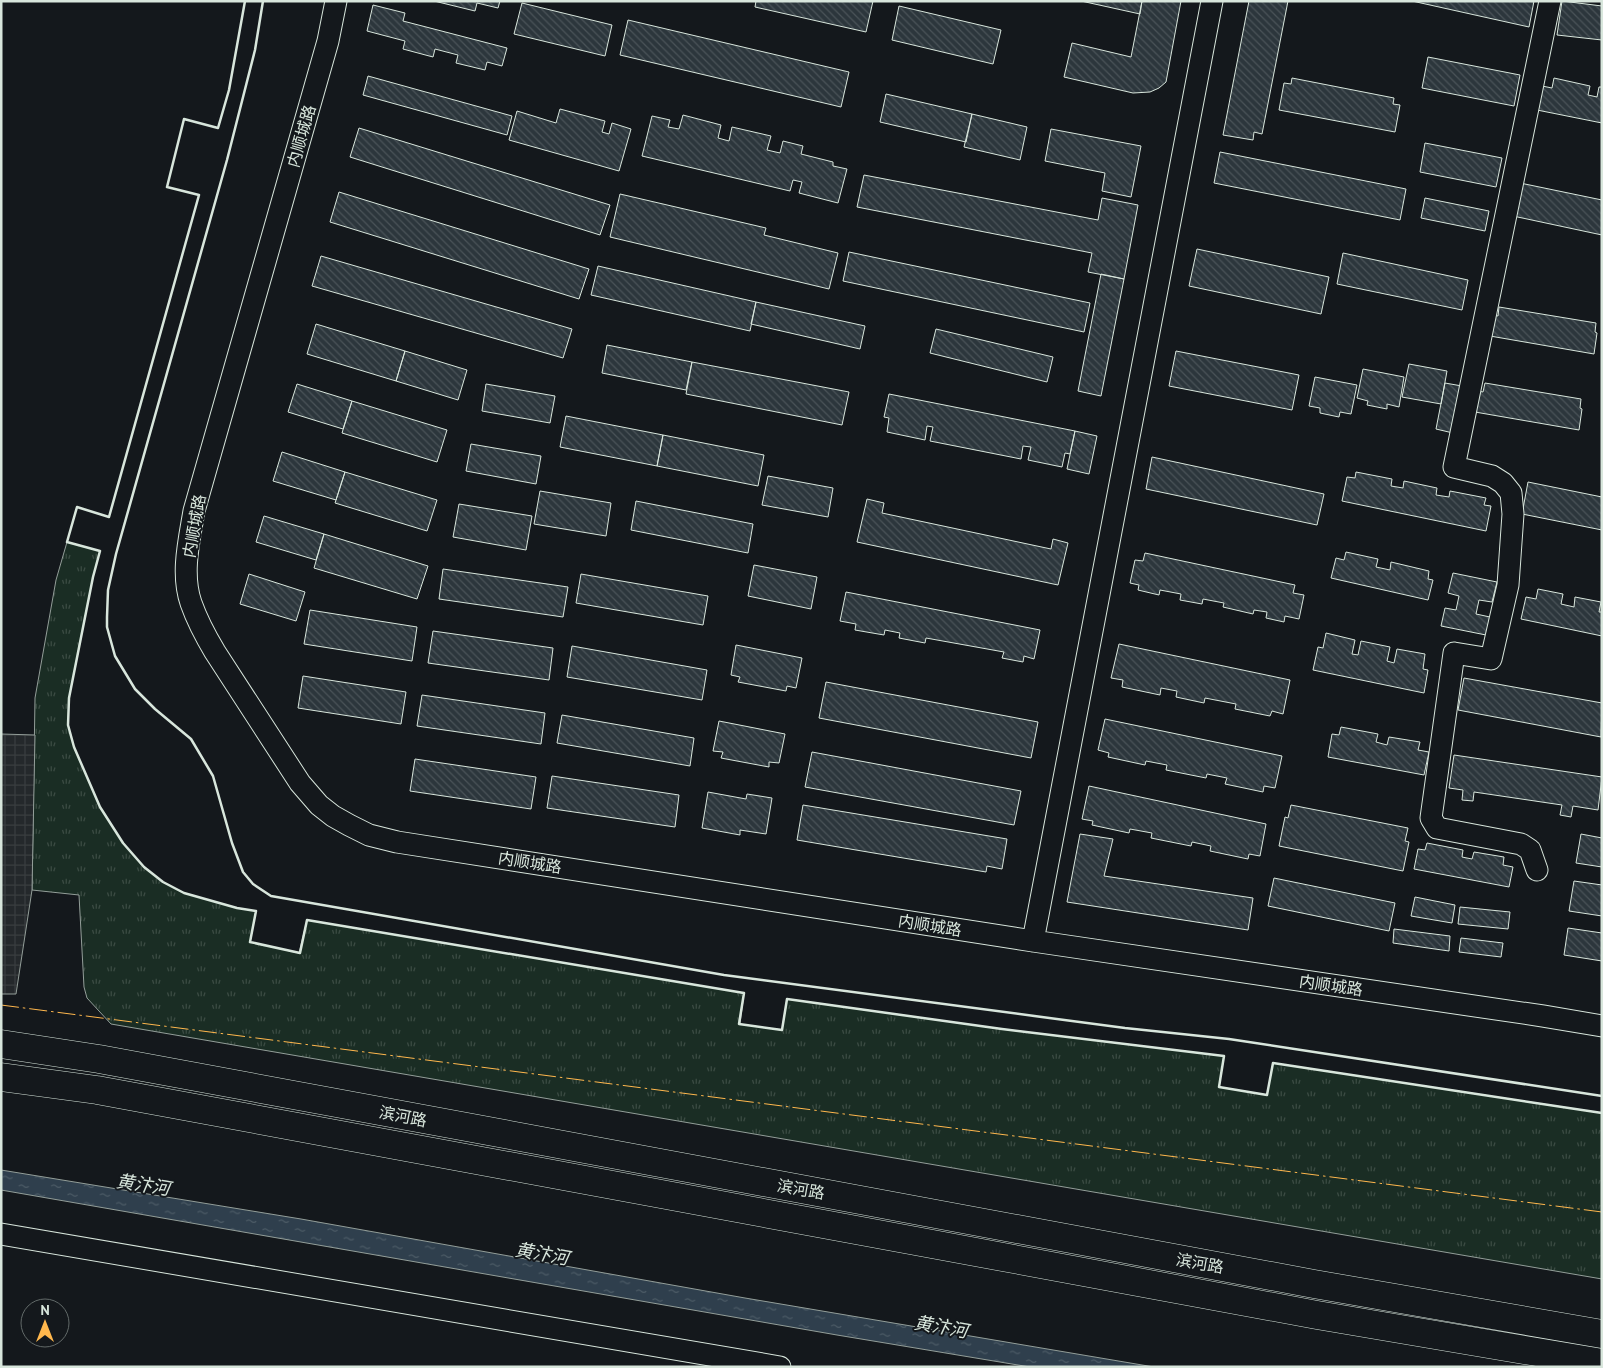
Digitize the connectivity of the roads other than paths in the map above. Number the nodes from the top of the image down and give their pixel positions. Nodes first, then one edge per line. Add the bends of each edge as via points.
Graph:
1 (336, 1) edge
2 (1212, 1) edge
3 (1550, 1) edge
4 (1537, 870) dead end
5 (1033, 940) junction
6 (1602, 1026) edge
7 (1, 1044) edge
8 (1, 1077) edge
9 (1, 1234) edge
10 (1602, 1334) edge
11 (1602, 1363) edge
12 (780, 1367) edge

1 - 5 street, 内顺城路 via 328,41 194,511 187,558 191,602 203,630 300,783 332,816 370,835 397,842
2 - 5 street
3 - 4 street via 1454,468 1492,476 1511,493 1513,514 1508,585 1491,659 1454,653 1431,818 1437,828 1521,844 1530,850
5 - 6 street, 内顺城路
7 - 10 main road, 滨河路
8 - 11 main road, 滨河路 via 97,1090 1307,1313
9 - 12 street

